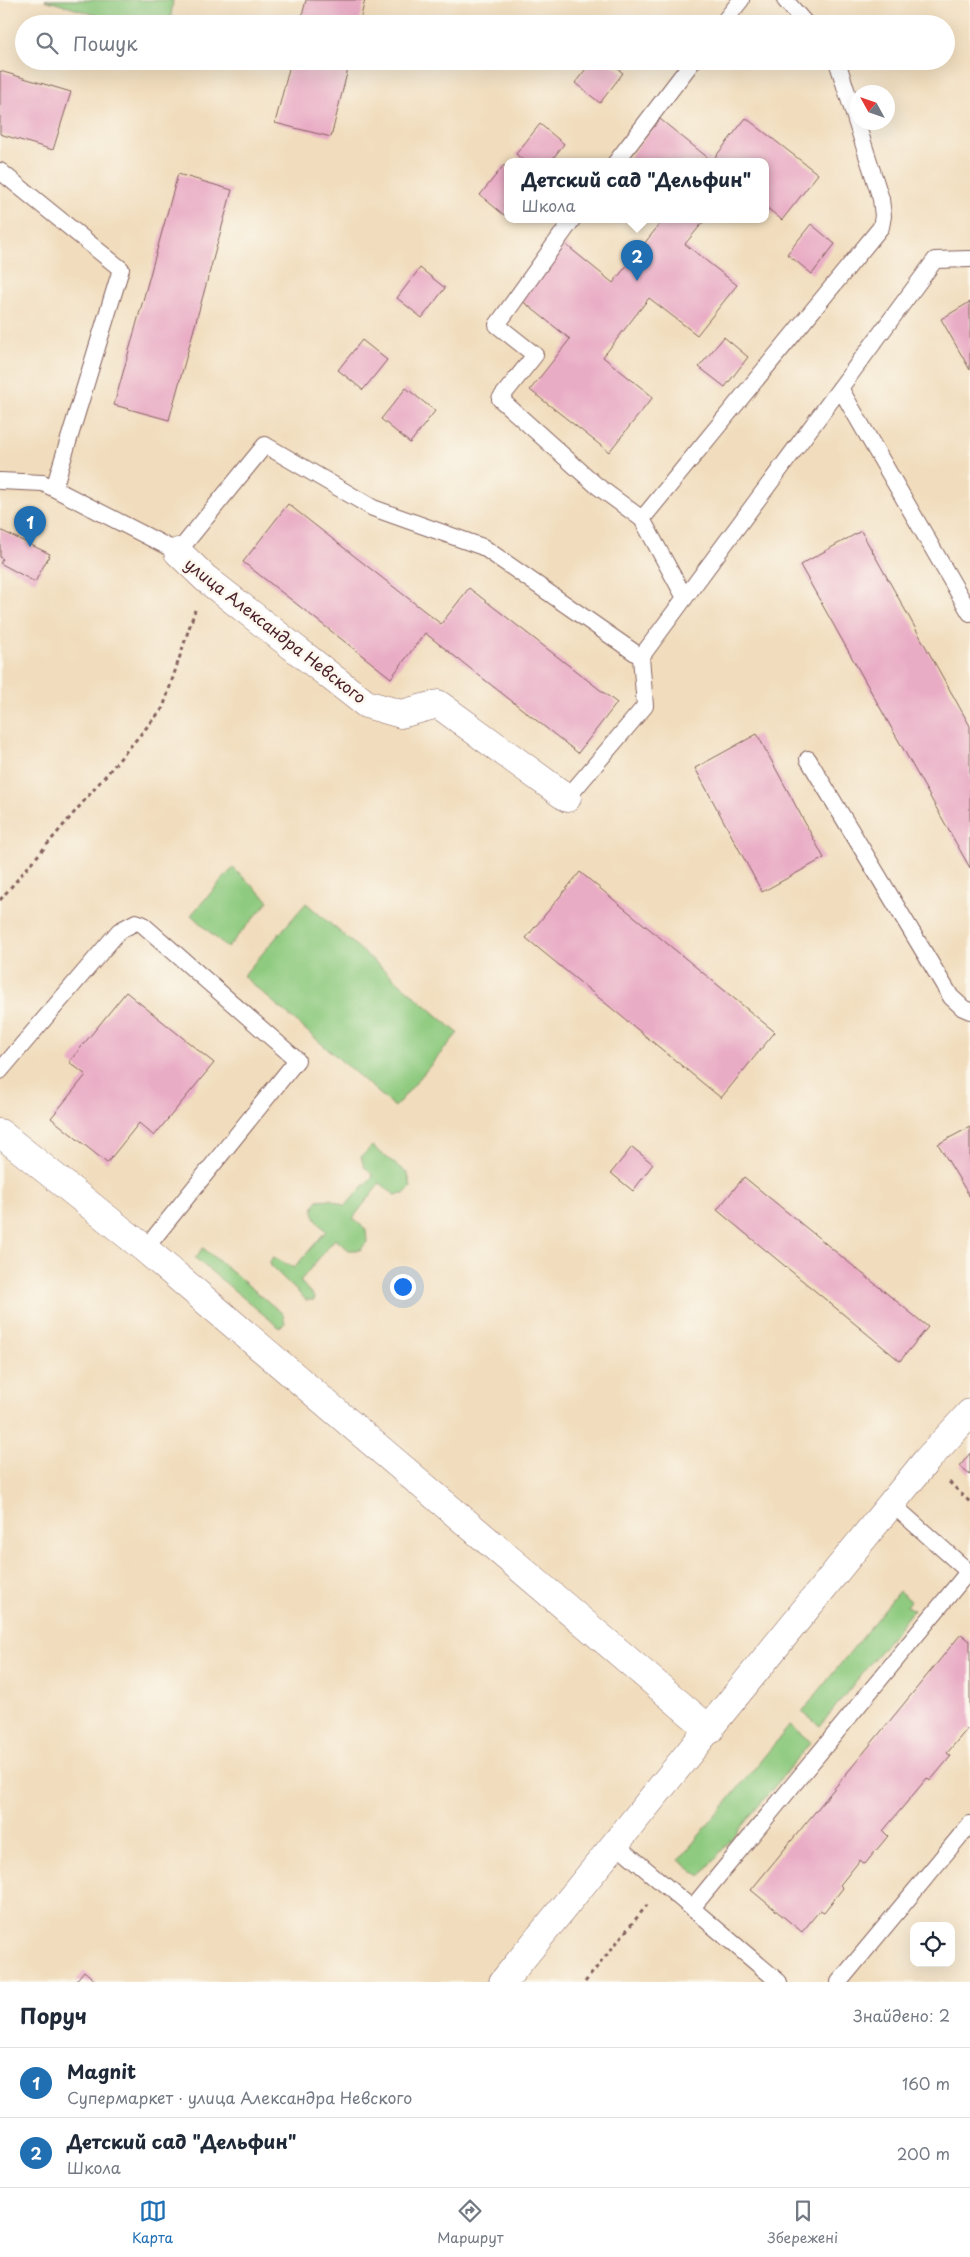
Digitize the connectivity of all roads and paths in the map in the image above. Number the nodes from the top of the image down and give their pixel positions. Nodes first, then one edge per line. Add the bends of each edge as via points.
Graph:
1 (741, 0) edge
2 (785, 0) edge
3 (729, 15) edge
4 (798, 15) edge
5 (686, 70) edge
6 (840, 70) edge
7 (619, 158) edge
8 (0, 171) edge
9 (570, 223) edge
10 (970, 259) edge
11 (840, 388) junction
12 (0, 481) edge
13 (54, 488) junction
14 (642, 519) junction
15 (178, 552) junction
16 (205, 578) junction
17 (685, 598) junction
18 (970, 613) edge
19 (641, 658) junction
20 (808, 759) dead end
21 (567, 798) joint
22 (0, 900) edge
23 (970, 1011) edge
24 (0, 1071) edge
25 (3, 1141) edge
26 (145, 1249) junction
27 (970, 1414) edge
28 (892, 1504) junction
29 (969, 1573) edge
30 (710, 1730) junction
31 (970, 1824) edge
32 (616, 1844) junction
33 (664, 1884) junction
34 (692, 1908) junction
35 (503, 1982) edge
36 (585, 1982) edge
37 (778, 1982) edge
38 (839, 1982) edge

1 - 3 lane
2 - 4 lane
5 - 7 lane
6 - 14 lane via 881,199 881,227
8 - 13 lane via 121,269
9 - 14 lane via 497,325 534,355 500,399 596,485
10 - 11 lane via 935,260
11 - 17 lane
11 - 18 lane
12 - 13 lane, улица Александра Невского via 43,483
13 - 15 lane, улица Александра Невского
14 - 17 lane
15 - 16 street, улица Александра Невского
15 - 19 lane via 265,445 373,508 483,547
16 - 21 street, улица Александра Невского via 366,704 401,714 438,704
16 - 22 path via 163,708
17 - 19 lane
19 - 21 lane via 646,706
20 - 23 lane via 951,997
24 - 26 lane via 119,931 136,922 297,1060
25 - 26 street
26 - 30 street
27 - 28 street
28 - 29 lane
28 - 30 street
29 - 34 lane
30 - 32 street
31 - 38 lane
32 - 33 lane
32 - 35 street
33 - 34 lane
33 - 36 path
34 - 37 lane

